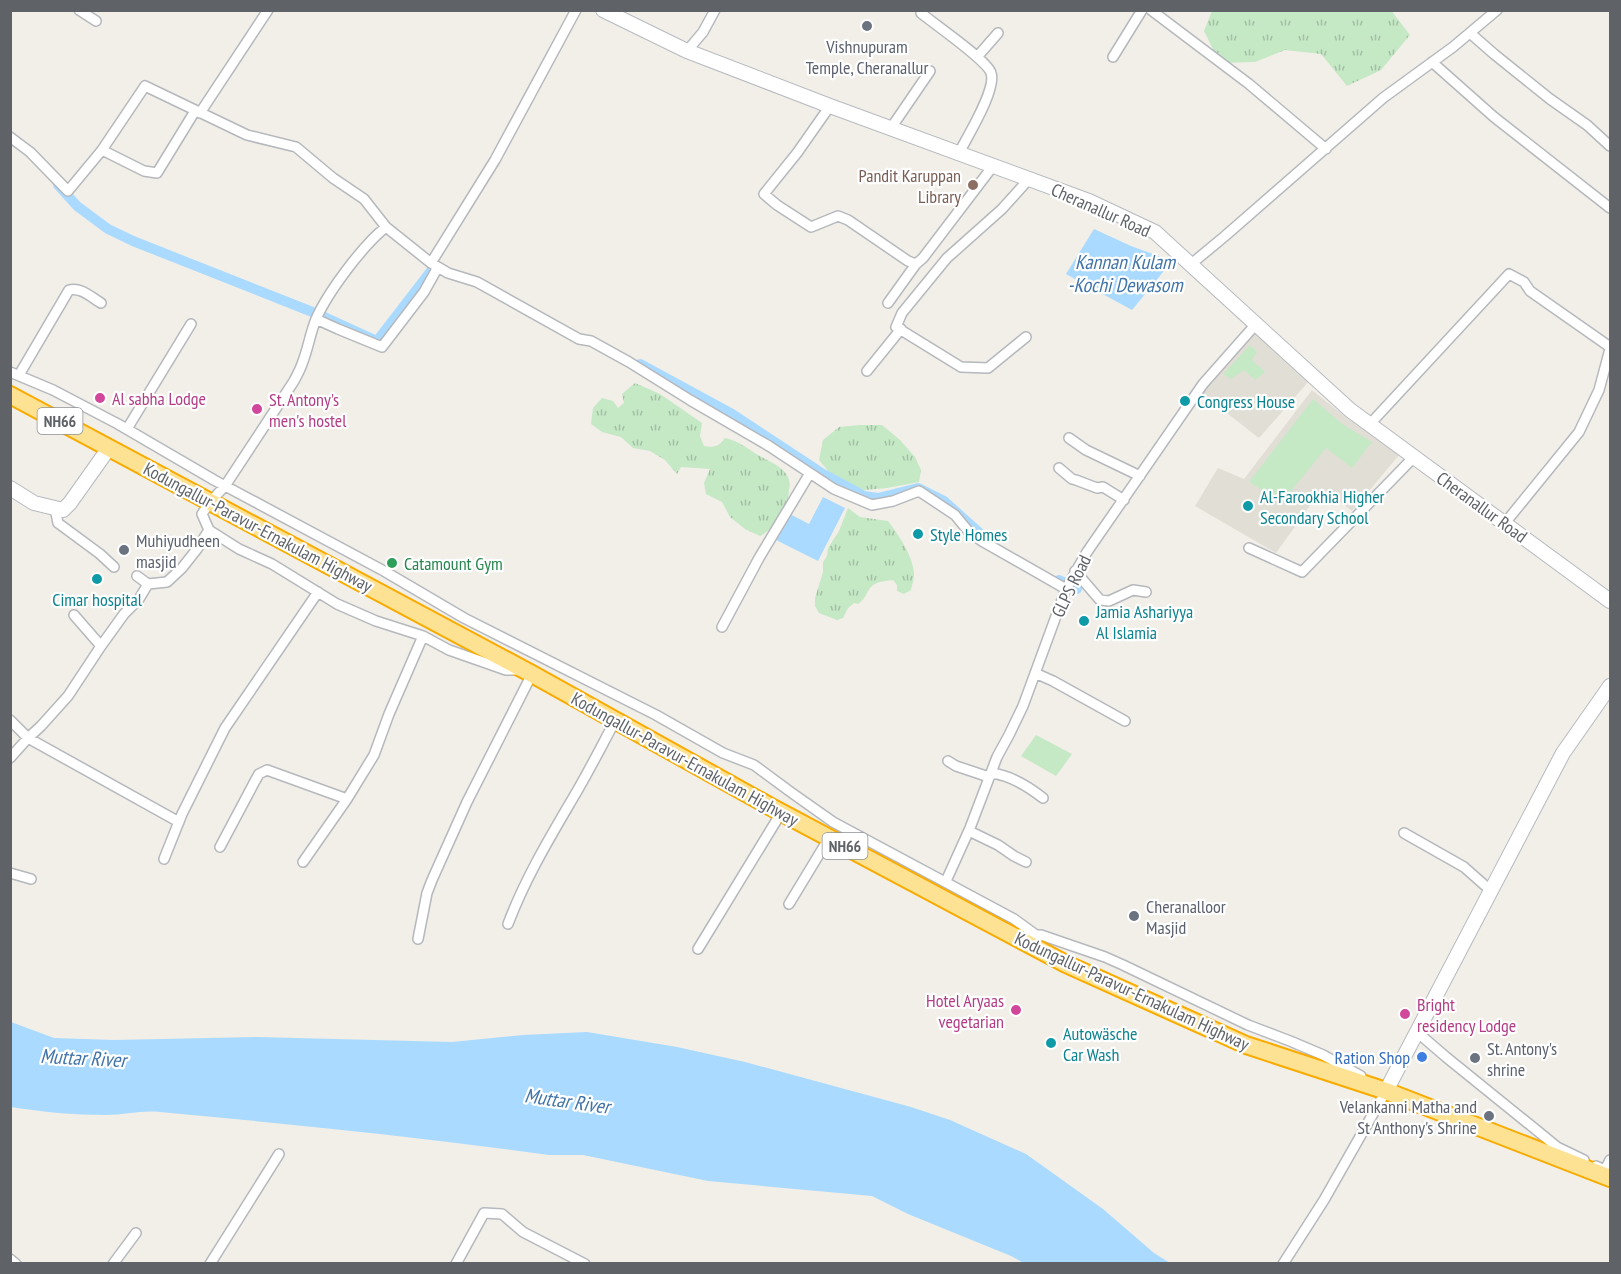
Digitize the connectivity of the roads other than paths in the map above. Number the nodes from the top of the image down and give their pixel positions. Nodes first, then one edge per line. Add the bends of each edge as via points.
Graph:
1 (80, 10) edge
2 (268, 10) edge
3 (576, 10) edge
4 (603, 10) edge
5 (715, 10) edge
6 (1142, 10) edge
7 (1151, 10) edge
8 (1497, 10) edge
9 (921, 13) dead end
10 (96, 21) dead end
11 (998, 33) dead end
12 (1470, 33) junction
13 (687, 51) junction
14 (977, 57) junction
15 (1113, 57) dead end
16 (1432, 62) junction
17 (930, 71) dead end
18 (830, 106) junction
19 (198, 112) junction
20 (891, 128) junction
21 (10, 137) edge
22 (1611, 146) edge
23 (1326, 149) junction
24 (102, 150) junction
25 (959, 153) junction
26 (993, 166) junction
27 (1029, 179) junction
28 (1611, 208) edge
29 (386, 227) junction
30 (916, 264) junction
31 (1190, 264) junction
32 (434, 265) junction
33 (101, 303) dead end
34 (888, 303) dead end
35 (318, 316) junction
36 (191, 324) dead end
37 (1256, 324) junction
38 (901, 329) junction
39 (1026, 337) dead end
40 (1611, 348) edge
41 (867, 371) dead end
42 (15, 373) edge
43 (10, 395) edge
44 (1370, 424) junction
45 (127, 429) junction
46 (1069, 438) dead end
47 (109, 448) junction
48 (1414, 456) junction
49 (1059, 468) dead end
50 (810, 473) junction
51 (1140, 476) junction
52 (225, 486) junction
53 (10, 488) edge
54 (1124, 500) junction
55 (210, 502) junction
56 (55, 508) junction
57 (1505, 523) junction
58 (209, 530) junction
59 (1249, 548) dead end
60 (114, 567) dead end
61 (1075, 571) junction
62 (137, 576) dead end
63 (147, 584) junction
64 (1067, 586) junction
65 (318, 592) junction
66 (1146, 592) dead end
67 (1611, 601) edge
68 (74, 615) dead end
69 (722, 627) dead end
70 (423, 636) junction
71 (100, 646) junction
72 (528, 672) junction
73 (1035, 674) junction
74 (1611, 687) edge
75 (10, 720) edge
76 (615, 721) junction
77 (1125, 721) dead end
78 (28, 738) junction
79 (10, 758) edge
80 (948, 761) dead end
81 (990, 775) junction
82 (1043, 798) dead end
83 (347, 799) junction
84 (781, 813) junction
85 (179, 822) junction
86 (969, 831) junction
87 (1404, 833) dead end
88 (829, 838) junction
89 (220, 847) dead end
90 (164, 859) dead end
91 (303, 862) dead end
92 (1026, 862) dead end
93 (10, 873) edge
94 (31, 879) dead end
95 (946, 881) junction
96 (1490, 890) junction
97 (789, 904) dead end
98 (508, 924) dead end
99 (418, 939) dead end
100 (698, 949) dead end
101 (1417, 1032) junction
102 (1386, 1091) junction
103 (279, 1154) dead end
104 (1611, 1161) edge
105 (1611, 1178) edge
106 (136, 1233) dead end
107 (10, 1259) edge
108 (16, 1263) edge
109 (113, 1263) edge
110 (210, 1263) edge
111 (456, 1263) edge
112 (585, 1263) edge
113 (1283, 1263) edge

1 - 10 street
2 - 19 street
3 - 32 street
4 - 13 main road, Cheranallur Road
5 - 13 street
6 - 15 street
7 - 23 street via 1249,84
8 - 12 street
9 - 14 street
11 - 14 street
12 - 16 street
12 - 22 street
13 - 18 main road, Cheranallur Road
14 - 25 street via 991,71 992,81
16 - 23 street via 1383,98
16 - 28 street via 1494,117
17 - 20 street
18 - 20 main road, Cheranallur Road
18 - 30 street via 764,194 811,227 838,216 848,220
19 - 24 street via 157,173 144,171
19 - 24 street via 145,86
19 - 29 street via 247,135 296,147 364,199
20 - 25 main road, Cheranallur Road
21 - 24 street via 68,191
23 - 31 street
25 - 26 main road, Cheranallur Road
26 - 27 main road, Cheranallur Road
26 - 30 street
27 - 31 main road, Cheranallur Road via 1155,232
27 - 38 street via 947,258 902,313 896,327
29 - 32 street
29 - 35 street via 344,274
30 - 34 street
31 - 37 main road, Cheranallur Road
32 - 35 street via 424,292 382,347
32 - 50 street via 477,282 629,362
33 - 42 street via 78,289 69,290
35 - 52 street via 294,381
36 - 45 street
37 - 44 main road, Cheranallur Road
37 - 51 street, GLPS Road via 1203,384
38 - 39 street via 961,367 988,368
38 - 41 street
40 - 44 street via 1509,274
40 - 57 street via 1599,390 1579,432
42 - 45 street
43 - 47 highway, Kodungallur-Paravur-Ernakulam Highway / NH66
44 - 48 main road, Cheranallur Road
45 - 52 street
46 - 51 street
47 - 55 highway, Kodungallur-Paravur-Ernakulam Highway / NH66
47 - 56 main road via 70,503 63,510
48 - 57 main road, Cheranallur Road
48 - 59 street via 1302,572
49 - 54 street via 1072,479 1103,487
50 - 64 street via 834,489 872,505 919,491 955,515 981,541
50 - 69 street
51 - 54 street, GLPS Road
52 - 55 street
52 - 95 street via 464,618 723,753 754,765 833,822
53 - 56 main road via 34,503
54 - 61 street, GLPS Road
55 - 58 street via 202,514
55 - 72 highway, Kodungallur-Paravur-Ernakulam Highway / NH66
56 - 60 street via 58,523
57 - 67 main road, Cheranallur Road
58 - 63 street via 167,582
58 - 65 street
61 - 64 street, GLPS Road
61 - 66 street via 1100,600 1109,601 1134,590
62 - 63 street
63 - 71 street
64 - 73 street, GLPS Road
65 - 70 street via 376,621
65 - 85 street via 225,728
68 - 71 street
70 - 72 street via 449,650 506,670
70 - 83 street via 374,756
71 - 78 street via 68,696
72 - 76 highway, Kodungallur-Paravur-Ernakulam Highway / NH66
72 - 99 street via 432,880
73 - 77 street
73 - 81 street, GLPS Road
74 - 96 main road via 1563,753
75 - 78 street
76 - 84 highway, Kodungallur-Paravur-Ernakulam Highway / NH66
76 - 98 street via 532,869
78 - 79 street
78 - 85 street
80 - 81 street
81 - 82 street via 999,774
81 - 86 street, GLPS Road
83 - 89 street via 267,770 255,781
83 - 91 street
84 - 88 highway, Kodungallur-Paravur-Ernakulam Highway / NH66
84 - 100 street
85 - 90 street
86 - 92 street
86 - 95 street, GLPS Road
87 - 96 street via 1464,867
88 - 97 street
88 - 102 highway, Kodungallur-Paravur-Ernakulam Highway / NH66 via 1066,964 1246,1045
93 - 94 street
95 - 102 street via 1036,935 1123,965 1248,1025 1323,1055
96 - 101 main road
101 - 102 main road
101 - 104 street via 1557,1147 1605,1170
102 - 105 highway, Kodungallur-Paravur-Ernakulam Highway / NH66
102 - 113 street
103 - 110 street
106 - 109 street
107 - 108 street
111 - 112 street via 484,1213 502,1214 523,1232

